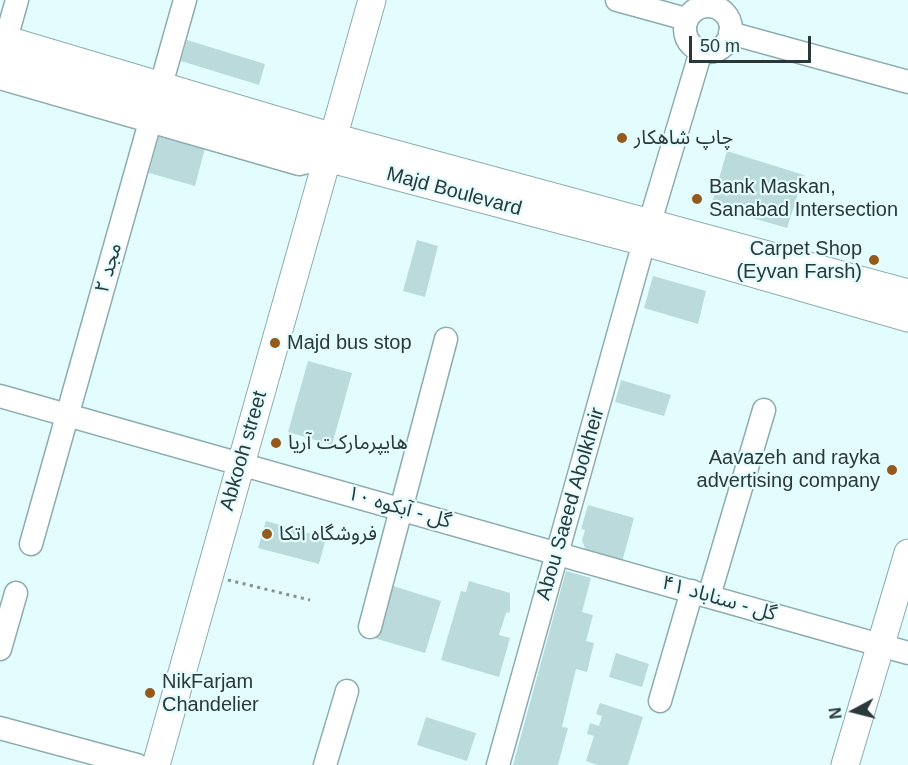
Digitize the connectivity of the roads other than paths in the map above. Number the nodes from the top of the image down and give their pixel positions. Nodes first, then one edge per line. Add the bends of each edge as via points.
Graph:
1 (18, 0) edge
2 (185, 0) edge
3 (372, 0) edge
4 (617, 0) edge
5 (715, 3) edge
6 (686, 19) junction
7 (730, 33) junction
8 (2, 46) edge
9 (700, 51) junction
10 (0, 78) edge
11 (908, 82) edge
12 (161, 85) junction
13 (150, 122) junction
14 (296, 137) junction
15 (330, 147) junction
16 (647, 233) junction
17 (908, 293) edge
18 (908, 318) edge
19 (446, 339) dead end
20 (0, 396) edge
21 (764, 410) dead end
22 (67, 415) junction
23 (241, 463) junction
24 (402, 509) junction
25 (31, 544) dead end
26 (557, 553) junction
27 (908, 553) edge
28 (16, 593) dead end
29 (700, 594) junction
30 (370, 627) dead end
31 (0, 649) edge
32 (900, 649) edge
33 (347, 691) dead end
34 (660, 701) dead end
35 (0, 728) edge
36 (137, 765) edge
37 (156, 765) edge
38 (325, 765) edge
39 (498, 765) edge
40 (845, 765) edge

1 - 8 street
2 - 12 street
3 - 15 main road
4 - 6 street
5 - 6 street via 698,7
5 - 7 street via 729,20
6 - 9 street via 685,35
7 - 9 street via 723,46
7 - 11 street
8 - 12 main road, Majd Boulevard
8 - 14 main road, Majd Boulevard
9 - 16 street, Abou Saeed Abolkheir
10 - 13 street
12 - 14 main road, Majd Boulevard
13 - 15 street via 299,164
13 - 22 street, مجد ۲
14 - 15 main road, Majd Boulevard
15 - 16 main road, Majd Boulevard
15 - 23 main road, Abkooh street
16 - 17 main road, Majd Boulevard
16 - 18 main road, Majd Boulevard
16 - 26 street, Abou Saeed Abolkheir
19 - 24 street
20 - 22 street, گل - آبکوه ۱۰
21 - 29 street
22 - 23 street, گل - آبکوه ۱۰
22 - 25 street, مجد ۲
23 - 24 street, گل - آبکوه ۱۰
23 - 37 main road, Abkooh street
24 - 26 street, گل - آبکوه ۱۰
24 - 30 street
26 - 29 street, گل - سناباد ۴۱
26 - 39 street, Abou Saeed Abolkheir
27 - 32 main road
28 - 31 street
29 - 32 street, گل - سناباد ۴۱
29 - 34 street
32 - 40 main road
33 - 38 street
35 - 36 street

